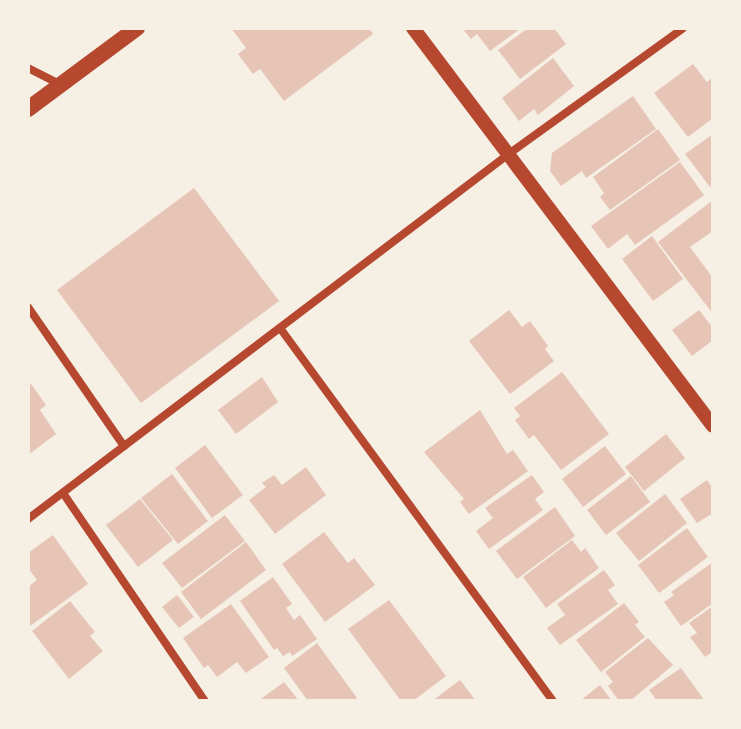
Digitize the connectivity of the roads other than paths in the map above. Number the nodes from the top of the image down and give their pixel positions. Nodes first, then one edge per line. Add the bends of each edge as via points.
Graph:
1 (137, 28) edge
2 (413, 28) edge
3 (683, 28) edge
4 (28, 68) edge
5 (59, 84) junction
6 (28, 109) edge
7 (510, 153) junction
8 (28, 307) edge
9 (280, 328) junction
10 (713, 426) edge
11 (124, 446) junction
12 (63, 493) junction
13 (28, 519) edge
14 (205, 701) edge
15 (553, 701) edge

1 - 5 main road
2 - 7 street
3 - 7 street
4 - 5 street
5 - 6 main road
7 - 9 street
7 - 10 street
8 - 11 street
9 - 11 street
9 - 15 street
11 - 12 street
12 - 13 street
12 - 14 street

